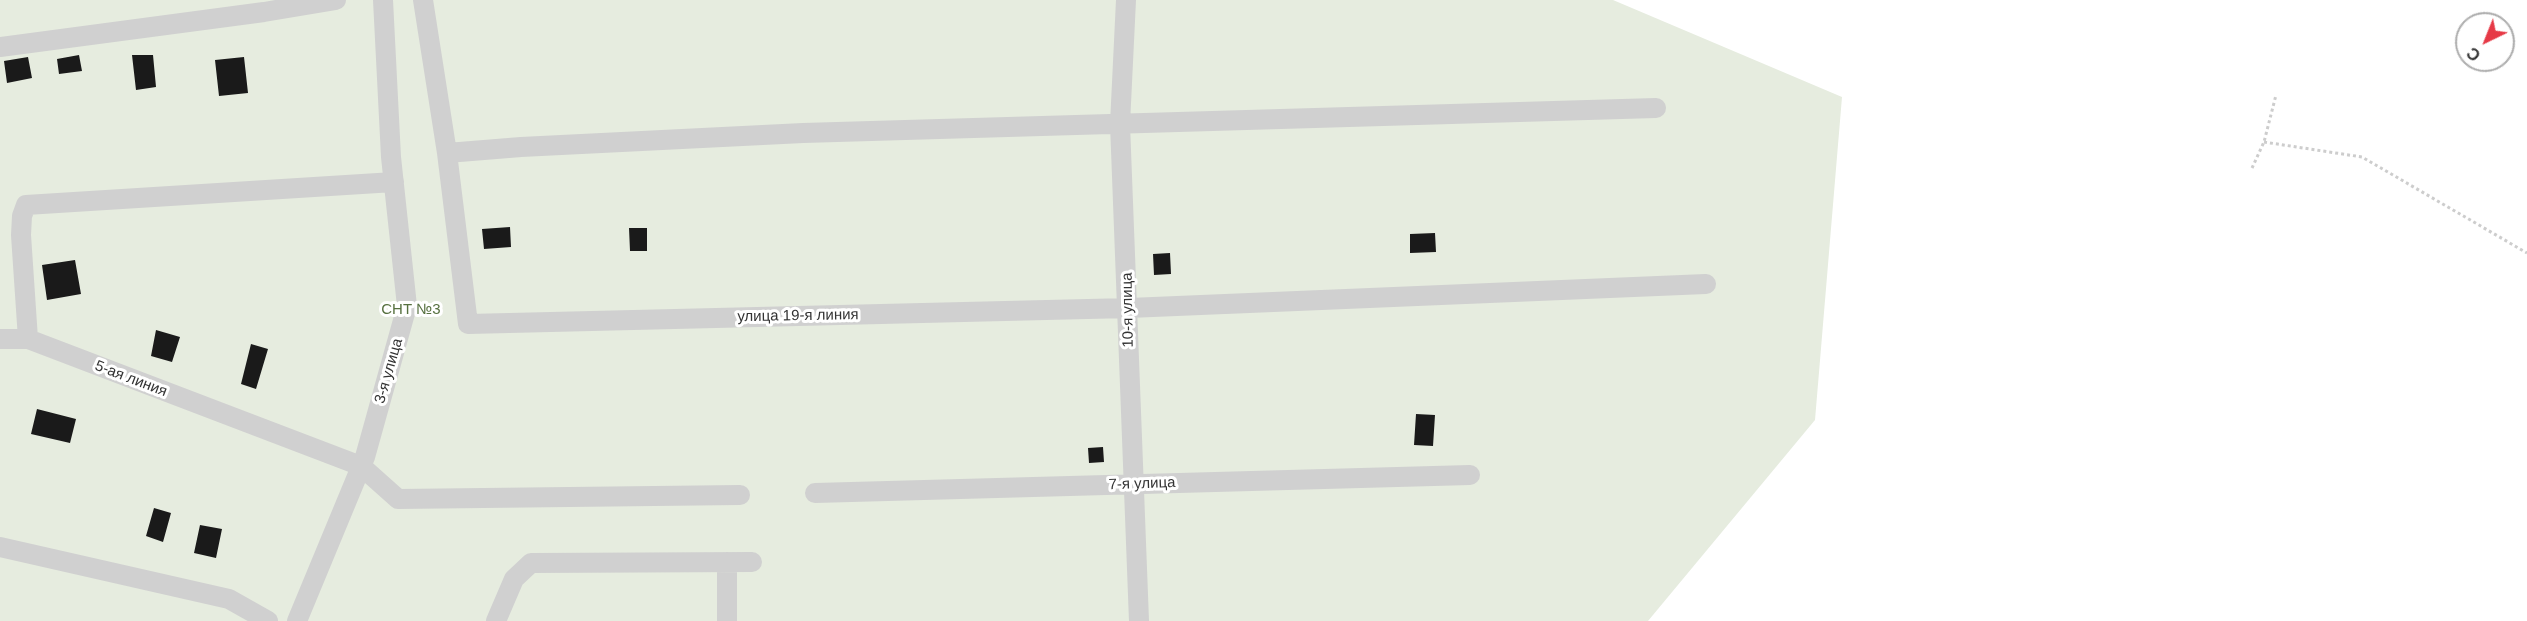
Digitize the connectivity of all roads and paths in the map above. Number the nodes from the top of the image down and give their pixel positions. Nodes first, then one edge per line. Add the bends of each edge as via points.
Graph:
1 (336, 0) edge
2 (383, 0) edge
3 (423, 0) edge
4 (1126, 0) edge
5 (0, 47) edge
6 (2276, 95) dead end
7 (1656, 108) dead end
8 (1120, 124) junction
9 (2264, 142) junction
10 (447, 153) junction
11 (2252, 168) dead end
12 (394, 182) junction
13 (2527, 254) edge
14 (1706, 284) dead end
15 (1129, 308) junction
16 (0, 339) edge
17 (28, 339) junction
18 (361, 466) junction
19 (1470, 475) dead end
20 (1134, 484) junction
21 (814, 493) dead end
22 (740, 495) dead end
23 (0, 547) edge
24 (752, 561) dead end
25 (727, 562) junction
26 (268, 621) edge
27 (297, 621) edge
28 (496, 621) edge
29 (727, 621) edge
30 (1139, 621) edge

1 - 5 street
2 - 12 street, 3-я улица
3 - 10 street
4 - 8 street, 10-я улица
6 - 9 path
7 - 8 street
8 - 10 street via 803,133
8 - 15 street, 10-я улица
9 - 11 path
9 - 13 path via 2362,158
10 - 15 street, улица 19-я линия via 468,324
12 - 17 street via 26,205 21,235
12 - 18 street, 3-я улица via 407,306
14 - 15 street, улица 19-я линия
15 - 20 street, 10-я улица
16 - 17 street
17 - 18 street, 5-ая линия
18 - 22 street via 398,499
18 - 27 street, 3-я улица
19 - 20 street, 7-я улица
20 - 21 street, 7-я улица
20 - 30 street, 10-я улица
23 - 26 street via 229,599
24 - 25 street
25 - 28 street via 531,563 514,579
25 - 29 street

